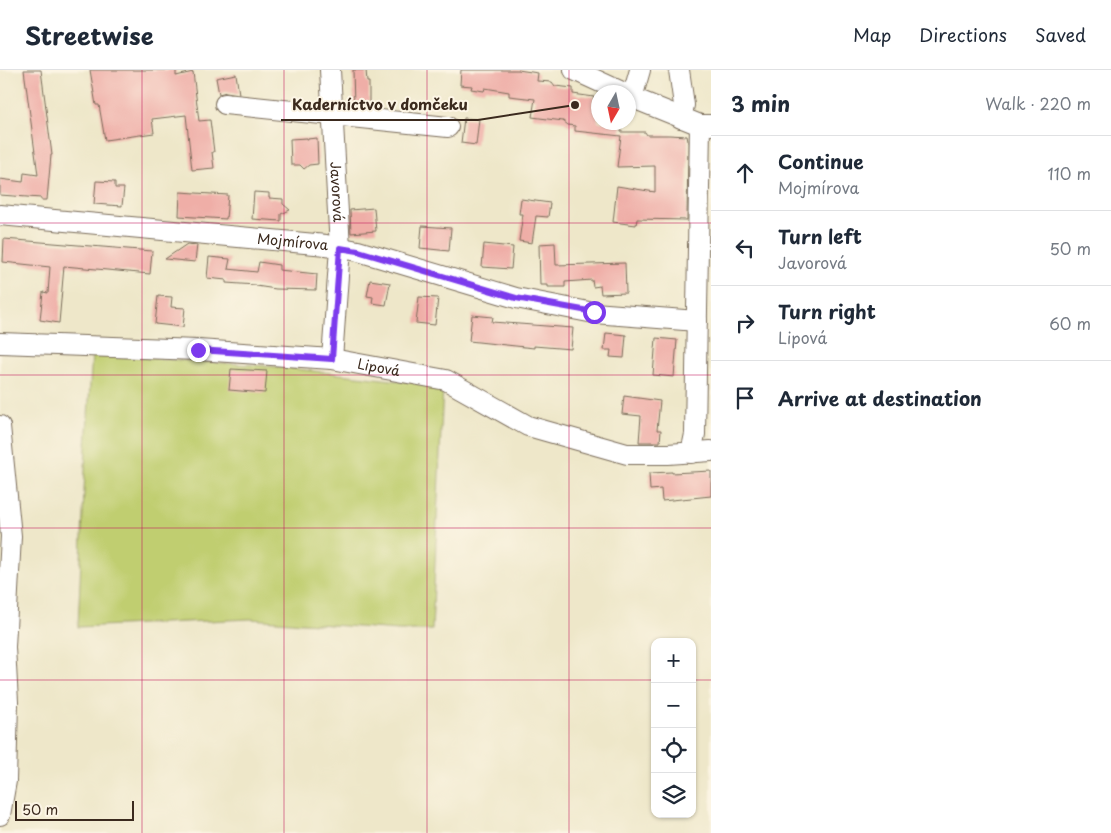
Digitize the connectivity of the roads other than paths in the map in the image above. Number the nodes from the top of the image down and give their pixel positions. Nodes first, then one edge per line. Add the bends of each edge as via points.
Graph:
1 (330, 70) edge
2 (574, 70) edge
3 (640, 70) edge
4 (679, 70) edge
5 (606, 85) edge
6 (633, 85) edge
7 (636, 98) edge
8 (225, 104) dead end
9 (333, 115) junction
10 (681, 118) junction
11 (706, 125) edge
12 (448, 127) dead end
13 (0, 215) edge
14 (340, 248) junction
15 (702, 317) edge
16 (0, 343) edge
17 (332, 359) junction
18 (0, 426) edge
19 (701, 452) edge
20 (0, 815) edge

1 - 9 street, Javorová
2 - 5 street
3 - 6 street
4 - 10 street via 684,105
7 - 10 street
8 - 9 street
9 - 12 street
9 - 14 street, Javorová
10 - 11 street
11 - 15 street
13 - 14 street, Mojmírova
14 - 15 street, Mojmírova via 516,298 594,312
14 - 17 street, Javorová
15 - 19 street via 695,434
16 - 17 street, Lipová via 198,350
17 - 19 street, Lipová via 446,380 528,426 626,454
18 - 20 street via 11,536 5,646 8,702 6,781

